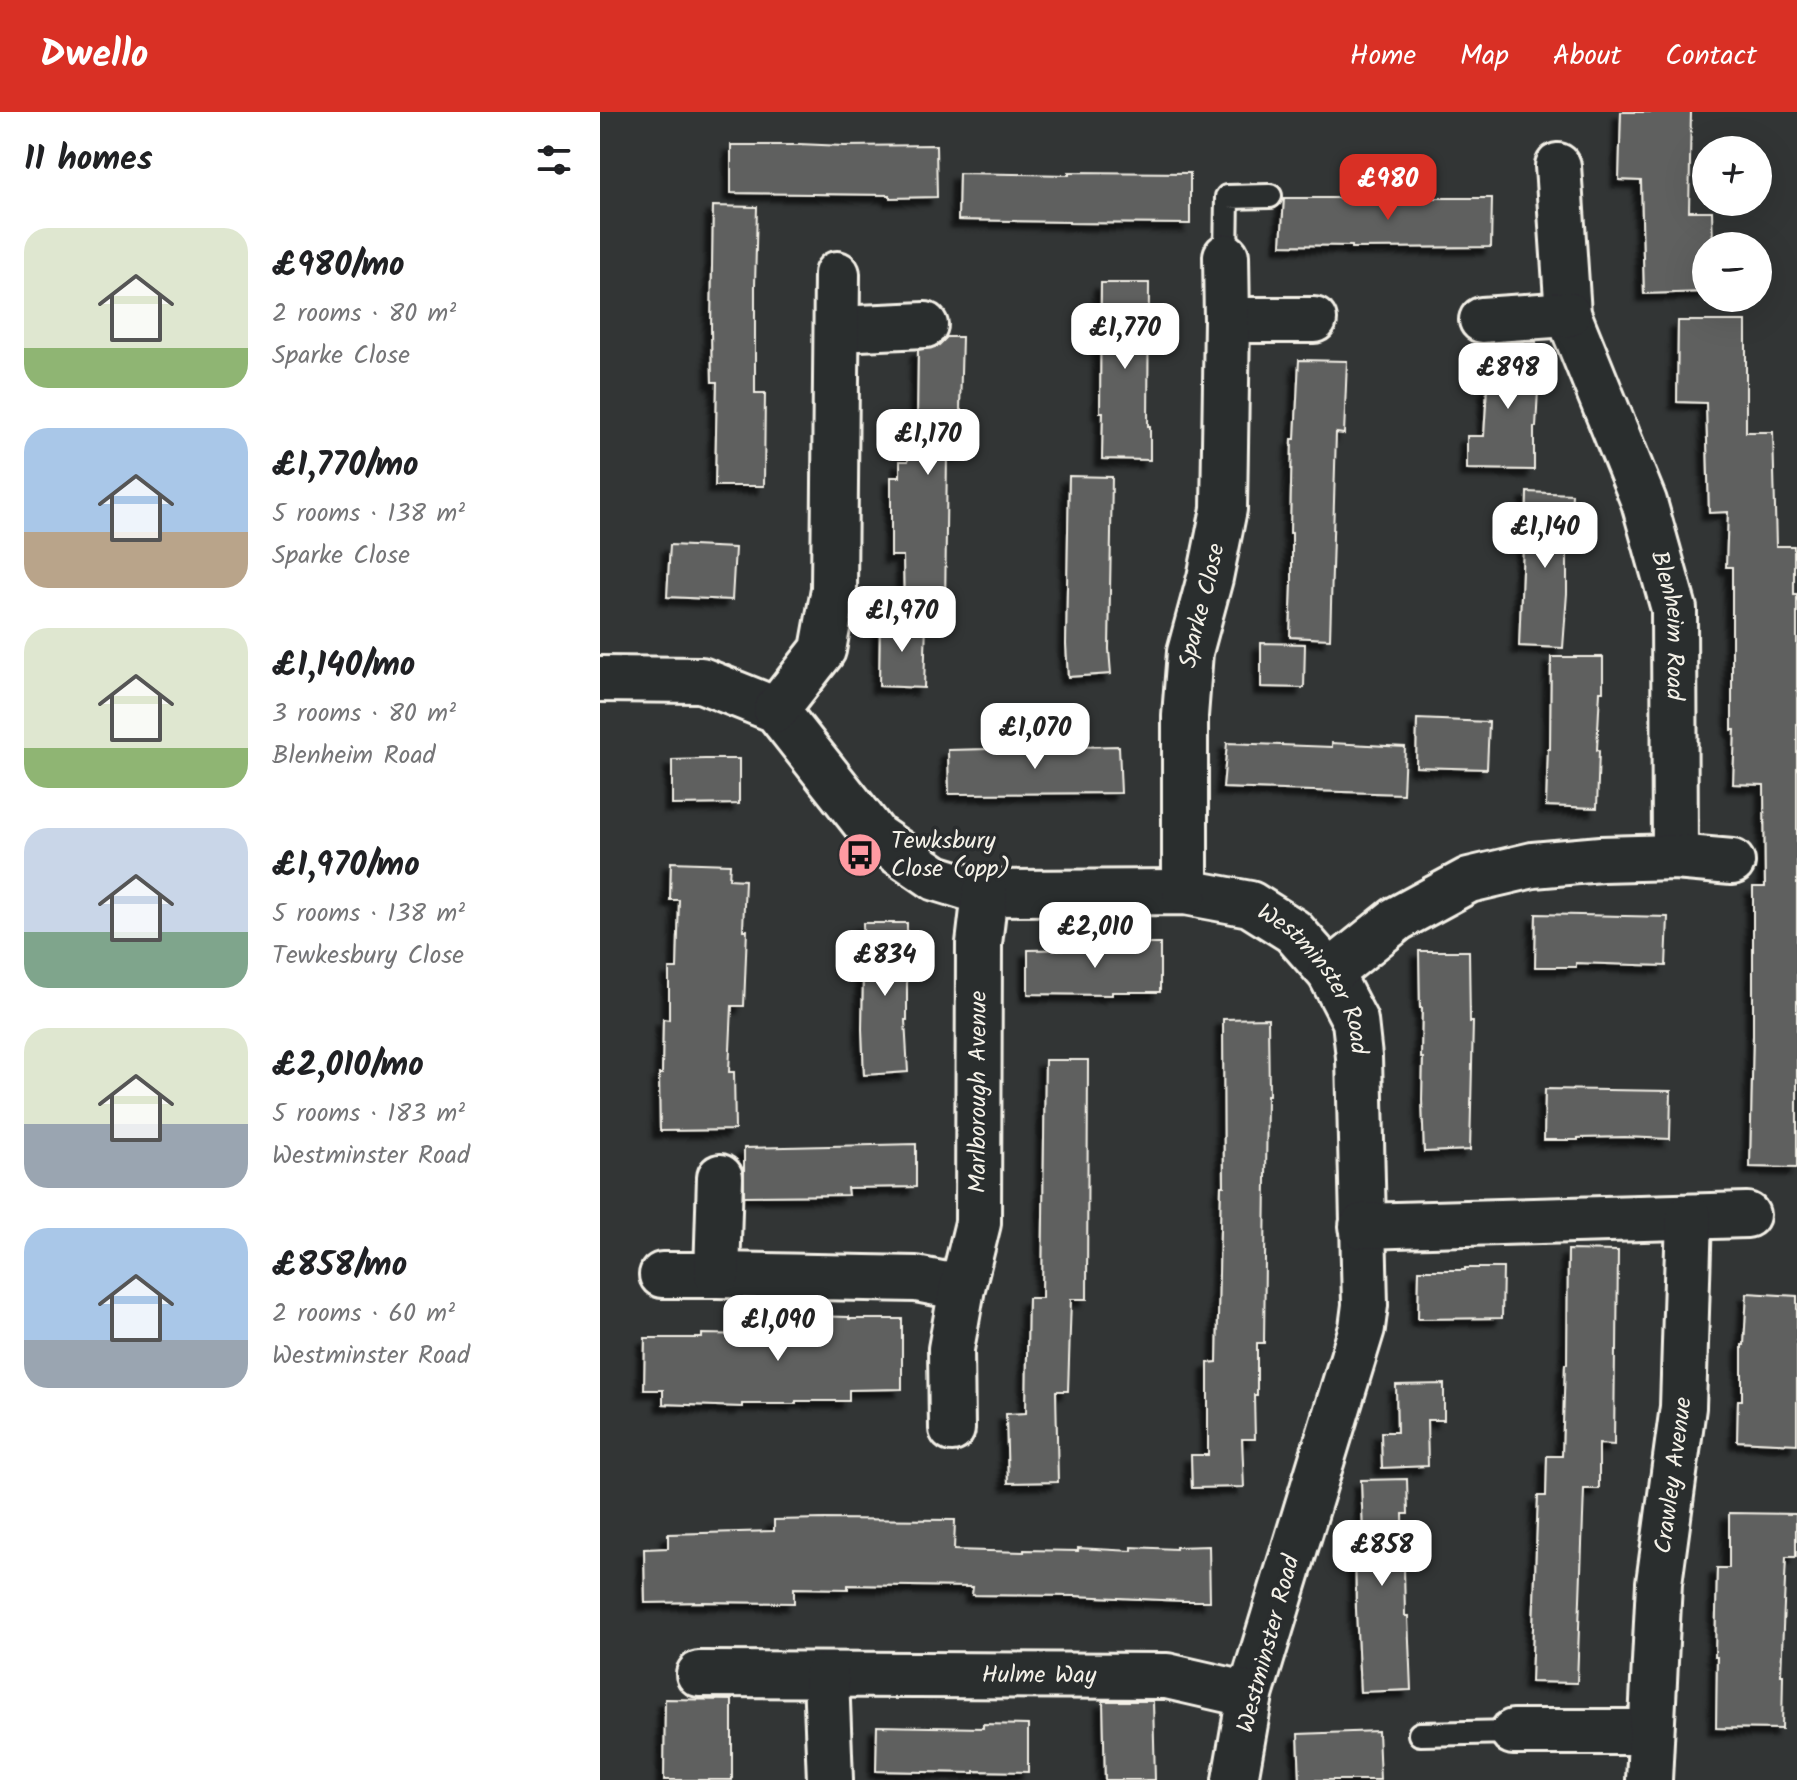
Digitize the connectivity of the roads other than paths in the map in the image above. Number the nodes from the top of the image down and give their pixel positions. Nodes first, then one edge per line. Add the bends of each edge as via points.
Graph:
1 (1558, 166) dead end
2 (1270, 196) dead end
3 (1226, 256) joint
4 (837, 274) dead end
5 (1568, 314) junction
6 (1227, 320) junction
7 (1314, 320) dead end
8 (1482, 320) dead end
9 (925, 325) dead end
10 (837, 329) junction
11 (600, 679) edge
12 (776, 710) junction
13 (1675, 857) junction
14 (1732, 862) dead end
15 (1185, 892) junction
16 (985, 893) junction
17 (1330, 973) junction
18 (720, 1177) dead end
19 (1747, 1215) dead end
20 (1689, 1217) junction
21 (1362, 1226) junction
22 (662, 1275) dead end
23 (717, 1275) junction
24 (962, 1288) junction
25 (952, 1429) dead end
26 (699, 1674) dead end
27 (826, 1676) junction
28 (1250, 1695) junction
29 (1513, 1732) joint
30 (1651, 1732) junction
31 (1420, 1734) dead end
32 (830, 1780) edge
33 (1235, 1780) edge
34 (1649, 1780) edge

1 - 5 street, Blenheim Road
2 - 3 lane via 1227,197
3 - 6 street, Sparke Close
4 - 10 street
5 - 8 street
5 - 13 street, Blenheim Road via 1644,502 1674,609
6 - 7 street
6 - 15 street, Sparke Close via 1224,509 1190,652 1185,716
9 - 10 street
10 - 12 street via 834,589 823,650
11 - 12 street, Westminster Road via 701,680
12 - 16 street, Westminster Road via 876,837 936,878
13 - 14 street
13 - 17 street via 1533,865 1469,880 1397,919
15 - 16 street, Westminster Road
15 - 17 street, Westminster Road via 1250,904 1293,931
16 - 24 street, Marlborough Avenue via 979,944 978,1223
17 - 21 street, Westminster Road via 1355,1021
18 - 23 street
19 - 20 street
20 - 21 street
20 - 30 street, Crawley Avenue via 1683,1407 1659,1583
21 - 28 street, Westminster Road via 1362,1328
22 - 23 street
23 - 24 street via 916,1279
24 - 25 street, Marlborough Avenue via 951,1349
26 - 27 street, Hulme Way
27 - 28 street, Hulme Way via 1167,1676
27 - 32 street
28 - 33 street, Westminster Road
29 - 30 street
29 - 31 lane
30 - 34 street, Crawley Avenue

